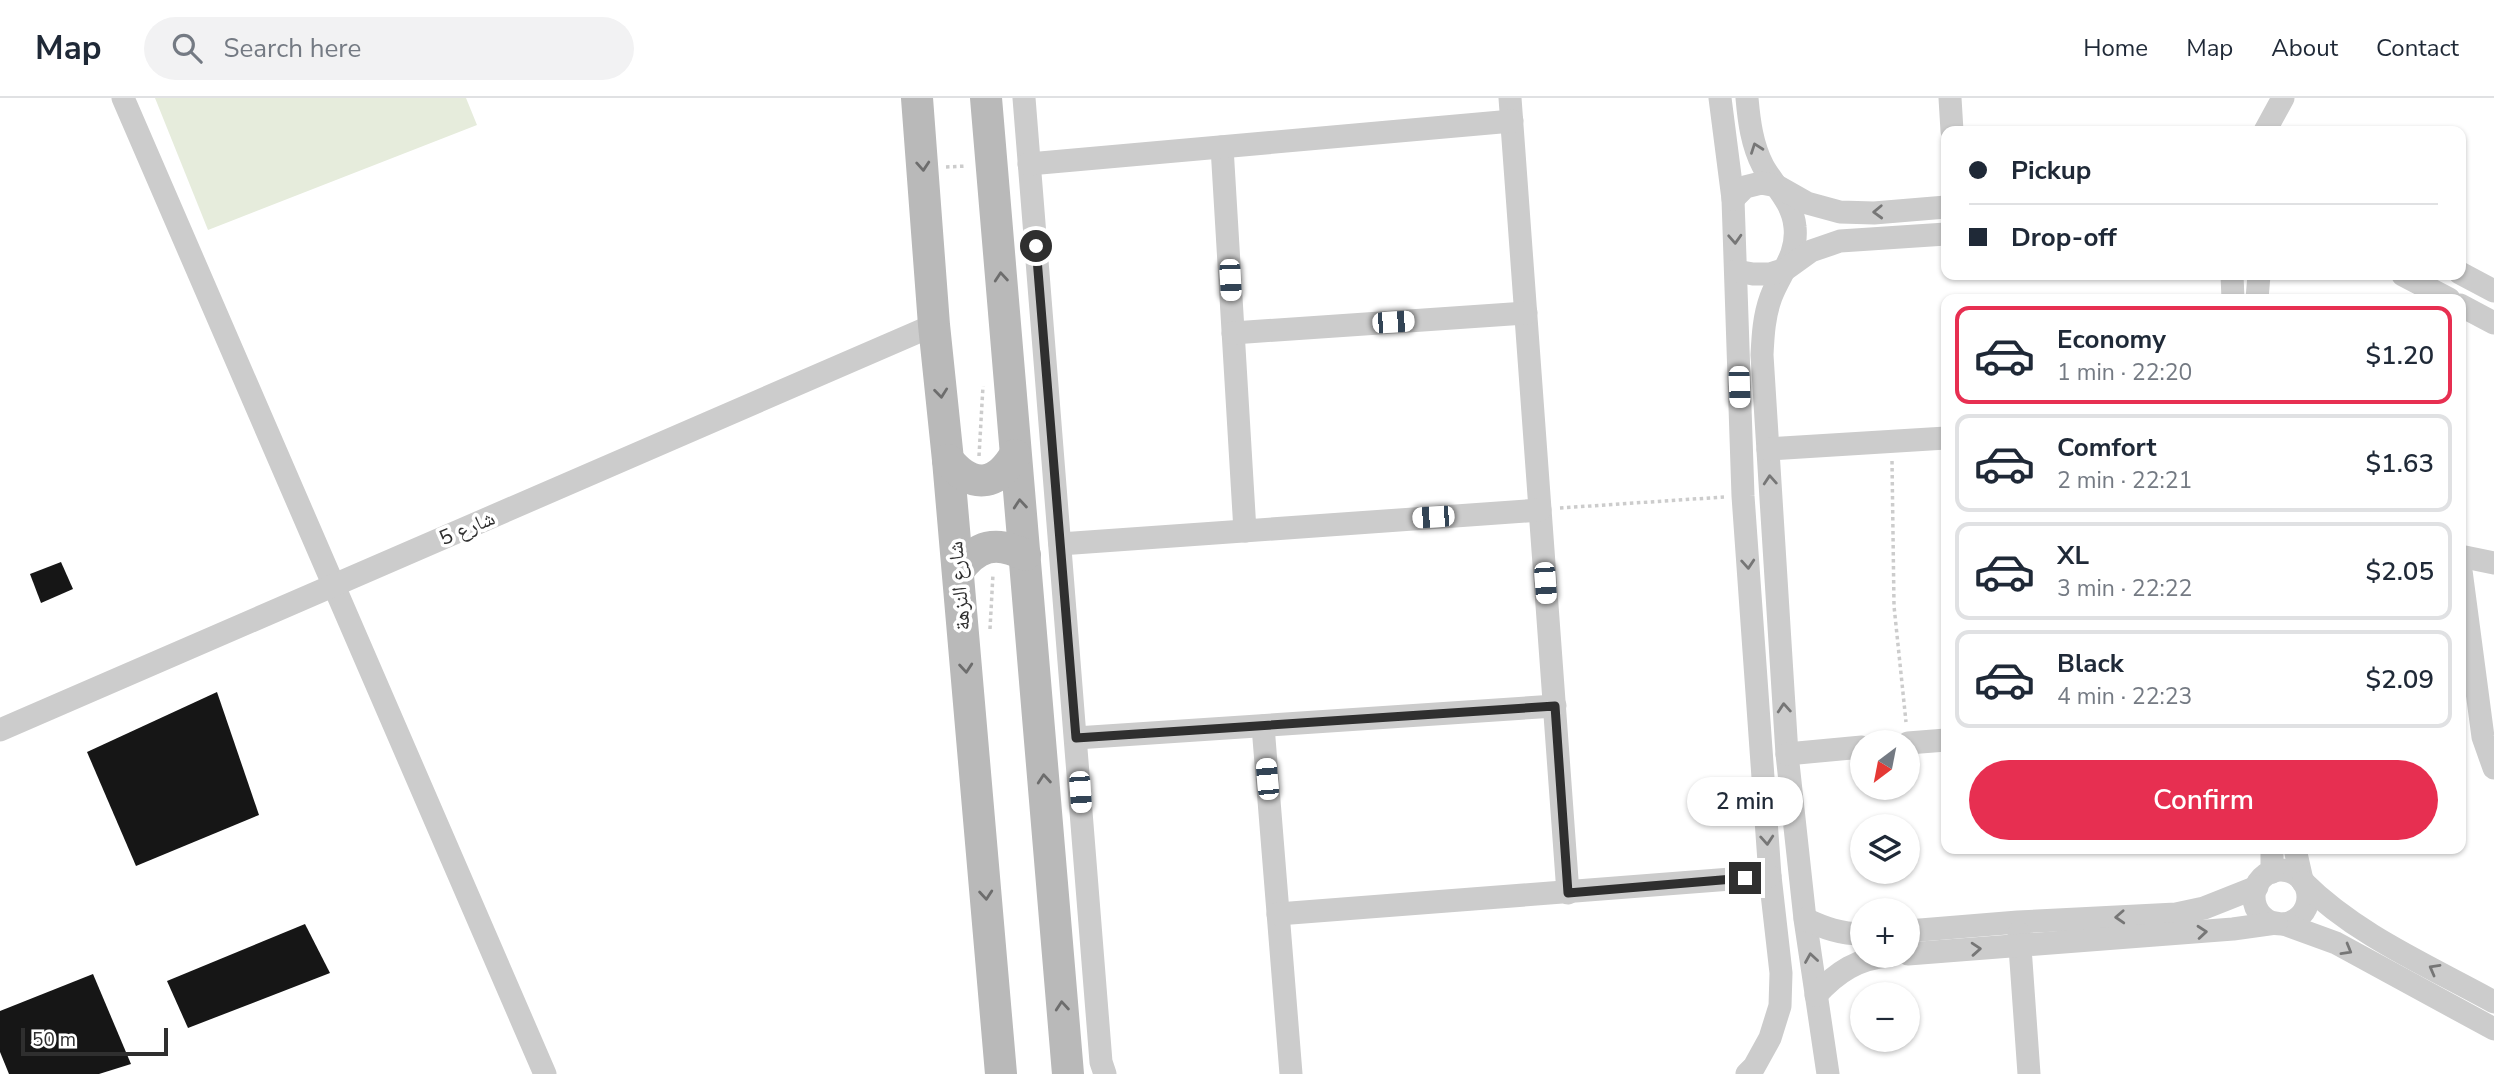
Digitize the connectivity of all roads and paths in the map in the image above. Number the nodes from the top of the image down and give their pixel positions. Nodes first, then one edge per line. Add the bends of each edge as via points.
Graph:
1 (123, 98) edge
2 (917, 98) edge
3 (986, 98) edge
4 (1024, 98) edge
5 (1510, 98) edge
6 (1720, 98) edge
7 (1747, 98) edge
8 (1950, 98) edge
9 (2283, 98) edge
10 (1512, 121) junction
11 (1952, 126) edge
12 (2268, 126) edge
13 (1222, 147) junction
14 (1029, 164) junction
15 (992, 165) junction
16 (923, 168) junction
17 (1777, 187) junction
18 (1733, 199) junction
19 (1941, 207) edge
20 (1941, 234) edge
21 (1786, 269) junction
22 (1736, 271) junction
23 (2466, 276) edge
24 (2413, 280) edge
25 (2494, 291) edge
26 (2439, 294) edge
27 (2466, 308) edge
28 (1526, 313) junction
29 (2494, 323) edge
30 (934, 325) junction
31 (1233, 333) junction
32 (984, 378) dead end
33 (1941, 438) edge
34 (1891, 441) junction
35 (1768, 449) junction
36 (1016, 455) junction
37 (962, 460) junction
38 (1743, 496) junction
39 (1540, 510) junction
40 (1245, 531) junction
41 (1060, 544) junction
42 (1025, 555) junction
43 (2466, 557) edge
44 (2494, 563) edge
45 (994, 568) dead end
46 (958, 571) junction
47 (335, 585) junction
48 (2466, 608) edge
49 (989, 640) dead end
50 (1555, 706) junction
51 (1263, 726) junction
52 (0, 730) edge
53 (1906, 730) edge
54 (1920, 737) edge
55 (1076, 738) junction
56 (1941, 739) edge
57 (1850, 748) edge
58 (1787, 754) junction
59 (2494, 768) edge
60 (2271, 854) edge
61 (2296, 854) edge
62 (1770, 877) junction
63 (2264, 879) junction
64 (2303, 881) junction
65 (1568, 893) junction
66 (1278, 914) junction
67 (1805, 919) junction
68 (2018, 922) junction
69 (2280, 924) junction
70 (1920, 930) edge
71 (1850, 934) edge
72 (2020, 946) junction
73 (1920, 953) edge
74 (1850, 965) edge
75 (1816, 995) junction
76 (2494, 1002) edge
77 (2494, 1029) edge
78 (545, 1074) edge
79 (1001, 1074) edge
80 (1068, 1074) edge
81 (1105, 1074) edge
82 (1291, 1074) edge
83 (1747, 1074) edge
84 (1828, 1074) edge
85 (2029, 1074) edge

1 - 47 street
2 -> 16 main road, شارع النزهة
3 - 15 main road
4 - 14 street
5 - 10 street
6 - 18 street
17 -> 7 street via 1753,143
8 - 11 street
9 - 12 street
10 - 13 street
10 - 28 street
13 - 14 street
13 - 31 street
14 - 41 street
15 - 16 path
36 -> 15 main road
16 - 30 main road, شارع النزهة
17 - 18 street via 1761,183 1745,187
19 -> 17 street via 1840,212 1807,203
17 - 21 street via 1790,205 1795,226 1794,248
18 -> 22 street
20 - 21 street via 1840,241 1811,251
21 - 22 street via 1770,274
21 - 35 street via 1763,325
22 - 38 street
23 - 25 street
24 - 26 street
27 - 29 street
28 - 31 street
28 - 39 street
30 -> 37 main road, شارع النزهة
30 - 47 street, شارع 5
31 - 40 street
32 - 37 path via 979,457
33 - 34 street
34 - 35 street
34 - 53 path via 1894,606
58 -> 35 street
36 - 37 main road via 1007,470 992,479 975,480 959,474
42 -> 36 main road
37 - 46 main road, شارع النزهة
38 - 39 path
38 -> 62 street
39 - 40 street
39 - 50 street
40 - 41 street
41 - 55 street
42 - 46 main road via 1011,547 980,549
80 -> 42 main road
43 - 44 street
45 - 49 path
46 -> 79 main road, شارع النزهة
47 - 52 street, شارع 5
47 - 78 street
48 - 59 street via 2483,737
50 - 51 street
50 - 65 street
51 - 55 street
51 - 66 street
54 - 56 street
55 - 81 street
57 - 58 street
58 - 67 street
60 - 63 street
61 - 64 street
62 - 65 street
62 - 83 street via 1781,973 1780,1006 1770,1038
63 - 64 street via 2288,872
63 -> 68 street via 2204,908 2176,914
63 - 69 street via 2255,902 2268,920
64 - 69 street via 2308,903 2303,913
76 -> 64 street via 2347,920
65 - 66 street
66 - 82 street
67 - 71 street
75 -> 67 street
68 - 70 street
68 - 72 street
72 -> 69 street
69 -> 77 street via 2336,943
73 -> 72 street
72 - 85 street
74 - 75 street
75 - 84 street

